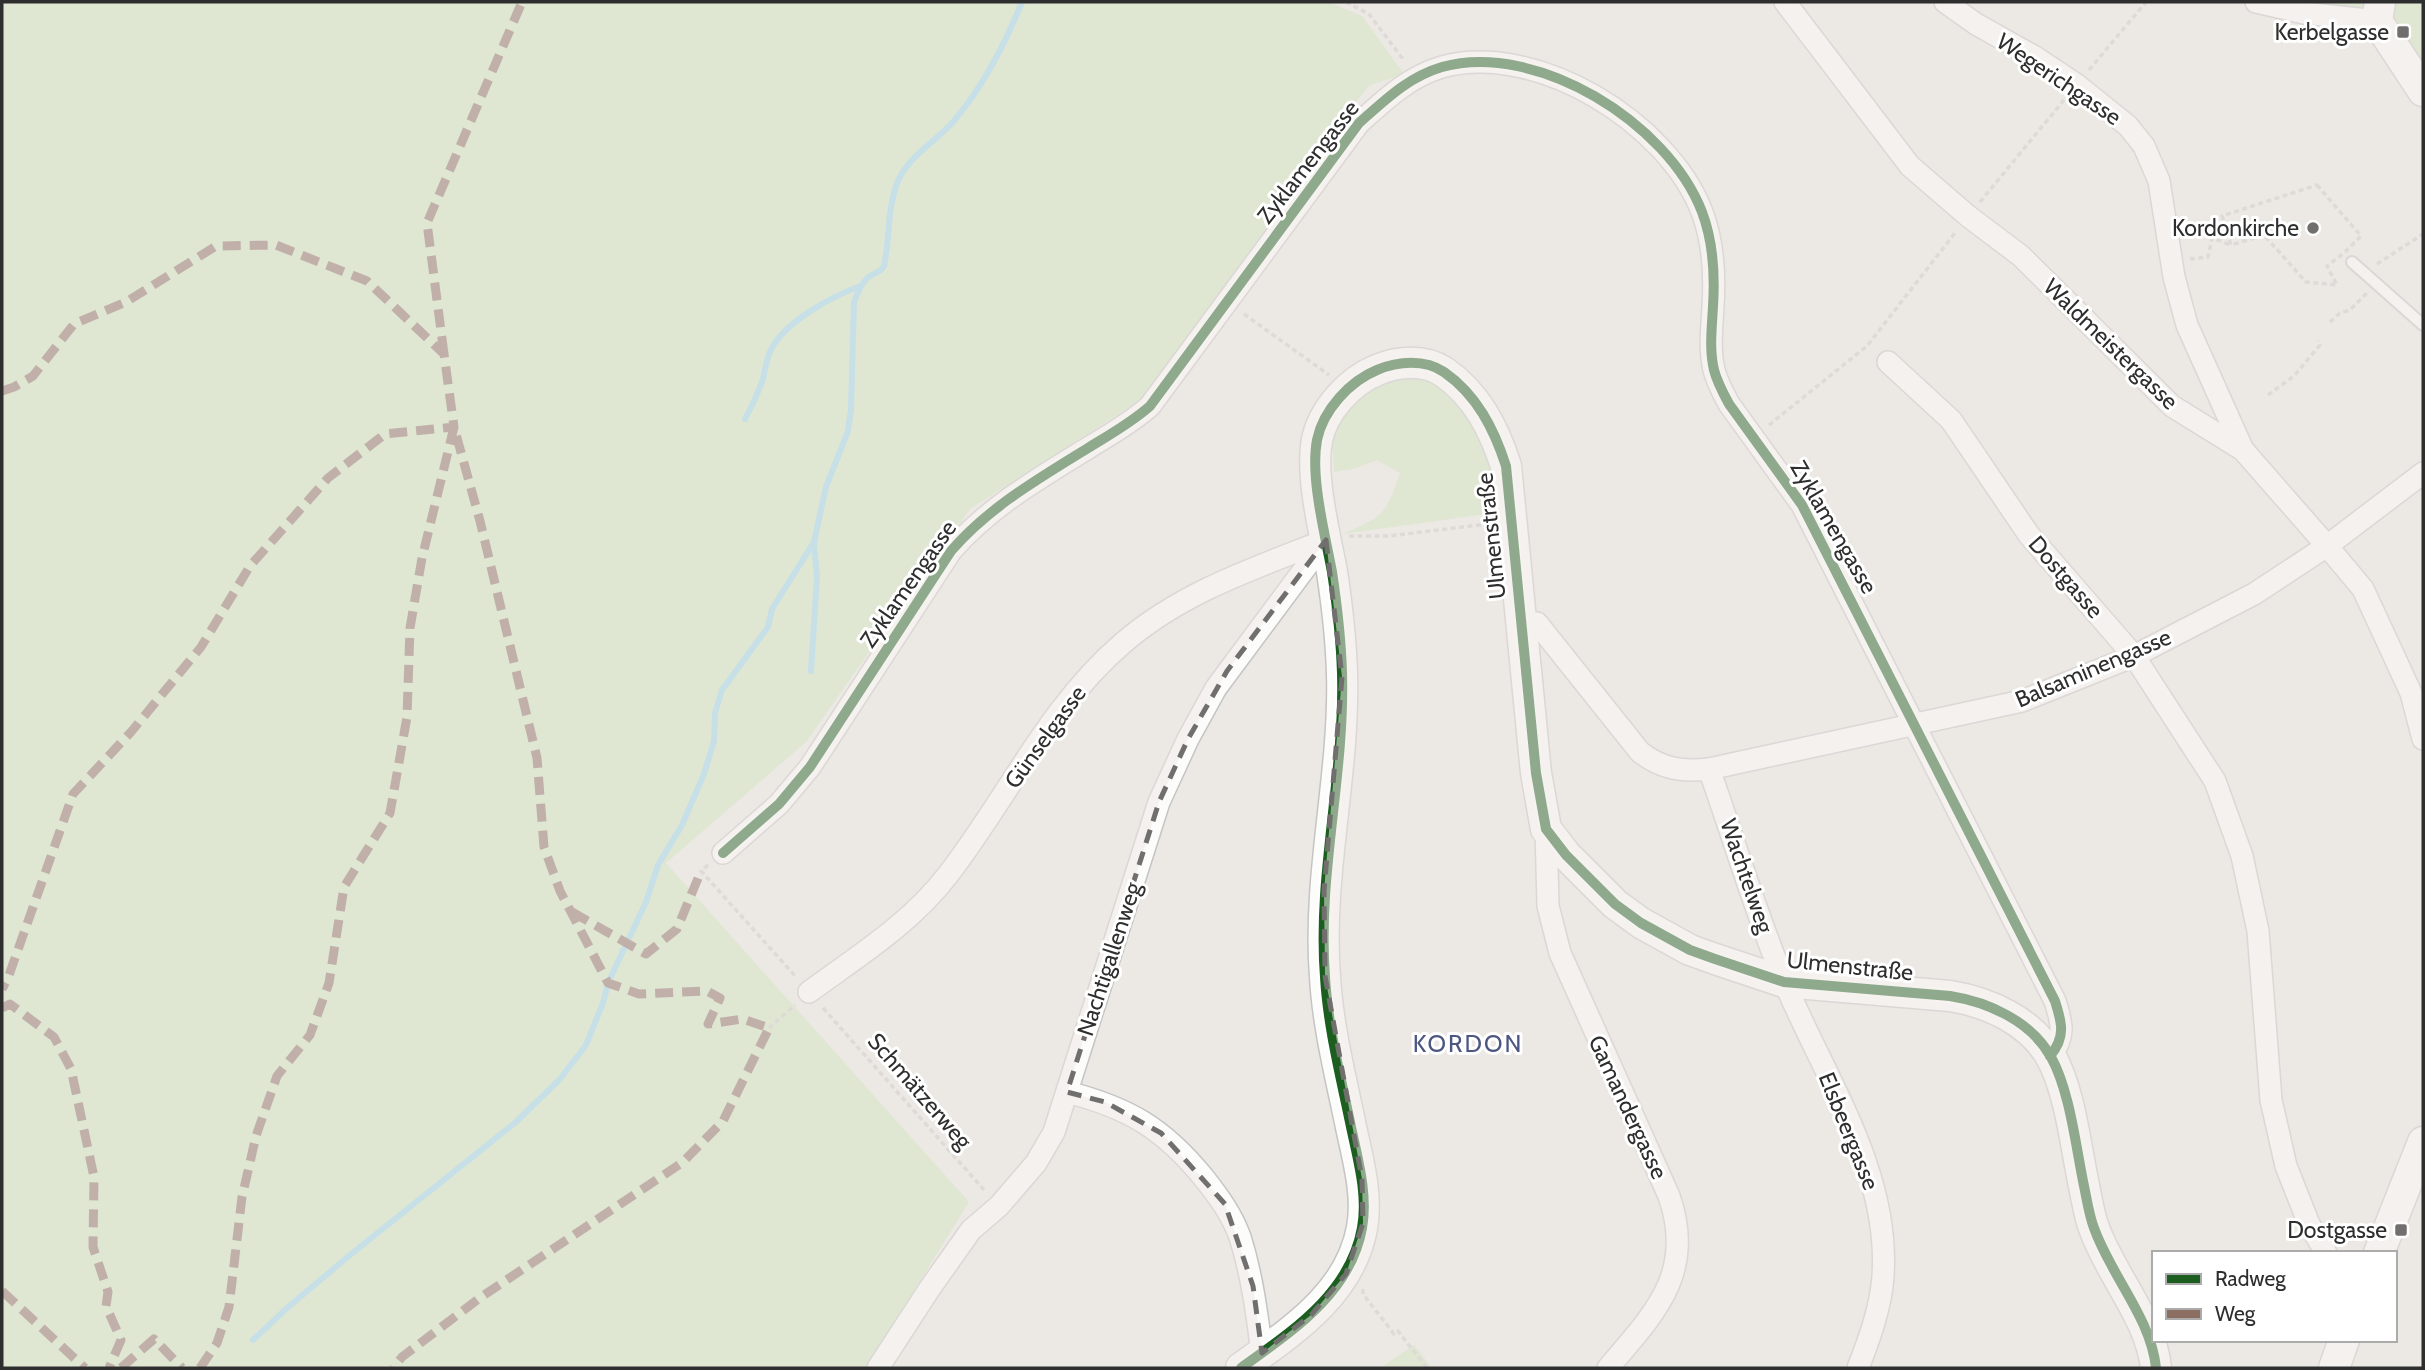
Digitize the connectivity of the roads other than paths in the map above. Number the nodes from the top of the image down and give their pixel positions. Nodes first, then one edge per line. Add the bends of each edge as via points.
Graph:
1 (1785, 2) edge
2 (1945, 2) edge
3 (2256, 2) edge
4 (2379, 10) edge
5 (2423, 91) edge
6 (2352, 262) dead end
7 (2423, 325) edge
8 (1888, 362) dead end
9 (2243, 450) junction
10 (2423, 473) edge
11 (1326, 539) junction
12 (2327, 546) junction
13 (1537, 623) dead end
14 (2134, 656) junction
15 (1916, 724) junction
16 (2423, 739) edge
17 (1709, 769) junction
18 (1546, 829) junction
19 (723, 853) dead end
20 (1784, 982) junction
21 (809, 992) road end
22 (2050, 1056) junction
23 (1067, 1092) junction
24 (2423, 1142) edge
25 (2325, 1251) edge
26 (2380, 1251) edge
27 (2343, 1342) edge
28 (1252, 1361) edge
29 (878, 1368) edge
30 (1608, 1368) edge
31 (1858, 1368) edge
32 (2157, 1368) edge
33 (2334, 1368) edge

1 - 9 street, Waldmeistergasse via 1910,166 2021,256 2172,406
2 - 9 street, Wegerichgasse via 2077,85 2137,136 2159,181 2174,277 2187,325
3 - 4 street via 2304,13
4 - 5 street
6 - 7 lane
8 - 14 street, Dostgasse via 1951,419 2029,535
9 - 12 street, Waldmeistergasse
10 - 12 street, Balsaminengasse
11 - 18 street, Ulmenstraße via 1317,439 1328,413 1347,388 1399,363 1438,368 1455,380 1483,413 1506,466 1536,773
11 - 21 street, Günselgasse via 1194,595 1122,643 1060,711 978,834 925,903
11 - 23 street, Nachtigallenweg via 1227,671 1182,752 1159,802
11 - 28 street, Ulmenstraße via 1342,677 1324,891 1325,976 1329,1024 1362,1179 1363,1223 1352,1260 1334,1291
12 - 14 street, Balsaminengasse via 2254,594
12 - 16 street, Waldmeistergasse via 2363,589 2410,693
13 - 17 street, Balsaminengasse via 1640,752 1672,769
14 - 15 street, Balsaminengasse via 2022,701
14 - 25 street, Dostgasse via 2215,781 2242,856 2258,931 2271,1100 2286,1166
15 - 17 street, Balsaminengasse
15 - 19 street, Zyklamengasse via 1802,505 1720,387 1711,335 1714,281 1708,235 1692,190 1635,122 1585,90 1503,63 1473,62 1442,67 1394,91 1359,124 1144,411 1008,498 966,534 810,767 779,804
15 - 22 street, Zyklamengasse via 2055,1001 2061,1021 2060,1044
17 - 20 street, Wachtelweg
18 - 20 street, Ulmenstraße via 1587,878 1641,923 1690,950
18 - 30 street, Gamandergasse via 1548,906 1560,953 1669,1196 1678,1230 1677,1264 1664,1294
20 - 22 street, Ulmenstraße via 1974,1000 2016,1021
20 - 31 street, Elsbeergasse via 1861,1149 1881,1223 1883,1278
22 - 32 street, Ulmenstraße via 2062,1083 2093,1227 2148,1333
23 - 28 street via 1105,1102 1161,1133 1185,1154 1225,1204 1253,1286
23 - 29 street, Nachtigallenweg via 1054,1132 1036,1163 971,1230
24 - 26 street
27 - 33 street

